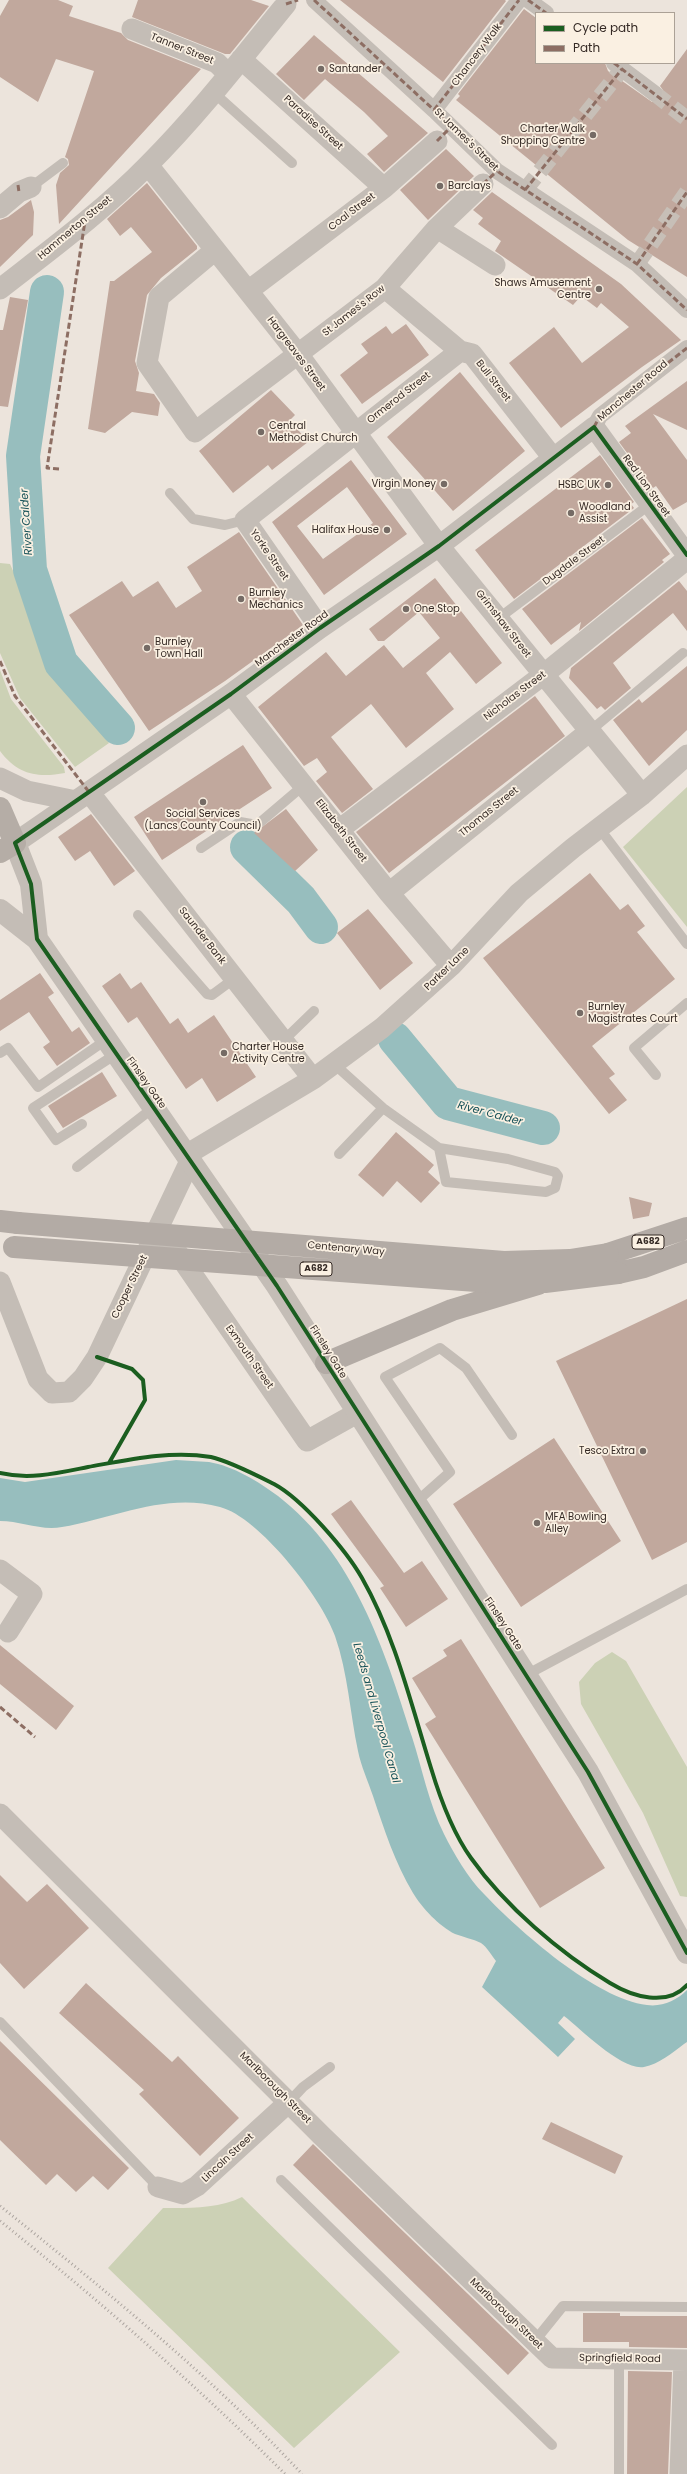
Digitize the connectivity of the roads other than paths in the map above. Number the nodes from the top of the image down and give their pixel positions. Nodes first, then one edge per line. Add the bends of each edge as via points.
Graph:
1 (314, 0) edge
2 (519, 0) edge
3 (528, 0) edge
4 (290, 1) edge
5 (545, 12) edge
6 (132, 28) dead end
7 (615, 64) edge
8 (235, 66) junction
9 (213, 92) junction
10 (654, 93) tunnel mouth
11 (434, 110) junction
12 (444, 134) junction
13 (63, 163) dead end
14 (292, 163) dead end
15 (148, 165) junction
16 (490, 178) junction
17 (31, 187) joint
18 (384, 188) junction
19 (0, 208) edge
20 (437, 228) junction
21 (214, 250) junction
22 (495, 265) dead end
23 (385, 288) junction
24 (0, 289) edge
25 (248, 291) junction
26 (687, 310) edge
27 (687, 348) edge
28 (460, 351) junction
29 (298, 354) junction
30 (594, 426) junction
31 (355, 433) junction
32 (553, 458) junction
33 (170, 493) dead end
34 (649, 505) junction
35 (245, 520) junction
36 (440, 546) junction
37 (687, 555) edge
38 (687, 559) edge
39 (499, 618) junction
40 (320, 628) junction
41 (683, 653) dead end
42 (542, 675) junction
43 (231, 694) junction
44 (590, 731) junction
45 (687, 755) edge
46 (0, 778) edge
47 (304, 785) junction
48 (642, 795) junction
49 (83, 797) junction
50 (0, 808) edge
51 (599, 828) junction
52 (340, 829) junction
53 (8, 848) edge
54 (201, 848) dead end
55 (389, 893) junction
56 (0, 910) edge
57 (138, 915) dead end
58 (37, 939) junction
59 (687, 944) edge
60 (451, 966) junction
61 (234, 978) junction
62 (687, 1003) edge
63 (314, 1011) dead end
64 (283, 1041) junction
65 (111, 1047) junction
66 (0, 1053) edge
67 (333, 1063) junction
68 (656, 1075) dead end
69 (313, 1079) junction
70 (153, 1108) junction
71 (383, 1108) junction
72 (82, 1124) dead end
73 (439, 1148) junction
74 (339, 1154) dead end
75 (188, 1158) junction
76 (77, 1167) dead end
77 (0, 1221) edge
78 (159, 1226) junction
79 (687, 1228) edge
80 (113, 1243) dead end
81 (0, 1246) edge
82 (149, 1247) junction
83 (687, 1251) edge
84 (0, 1282) edge
85 (545, 1282) junction
86 (326, 1363) junction
87 (357, 1413) junction
88 (512, 1435) dead end
89 (415, 1503) junction
90 (0, 1570) edge
91 (687, 1589) edge
92 (8, 1632) dead end
93 (526, 1675) junction
94 (0, 1814) edge
95 (687, 1953) edge
96 (0, 2022) edge
97 (330, 2067) dead end
98 (289, 2102) junction
99 (281, 2180) dead end
100 (158, 2187) joint
101 (687, 2307) edge
102 (534, 2342) junction
103 (552, 2358) joint
104 (619, 2359) junction
105 (686, 2360) edge
106 (552, 2445) dead end
107 (619, 2474) edge
108 (680, 2474) edge

1 - 11 street, St James's Street
2 - 11 street, Chancery Walk
3 - 5 street
4 - 8 street, Hammerton Street
6 - 8 street, Tanner Street via 217,63
7 - 10 street
8 - 9 street, Hammerton Street
8 - 18 street, Paradise Street
9 - 14 lane
9 - 15 street, Hammerton Street
11 - 12 street, St James's Street
12 - 16 street, St James's Street
12 - 18 street, Coal Street
13 - 17 lane
15 - 21 street, Hargreaves Street
15 - 24 street, Hammerton Street via 68,236
16 - 20 street, St James's Row
16 - 26 street, St James's Street via 637,264
17 - 19 street via 19,192
18 - 25 street, Coal Street
20 - 22 street
20 - 23 street, St James's Row
21 - 25 street, Hargreaves Street
21 - 29 street, St James's Row via 159,297 147,363 195,432
23 - 28 street, Bull Street
23 - 29 street, St James's Row
25 - 29 street, Hargreaves Street
27 - 30 street, Manchester Road via 600,416
28 - 31 street, Ormerod Street
28 - 32 street, Bull Street via 472,354
29 - 31 street, Hargreaves Street
30 - 32 street, Manchester Road
30 - 34 street, Red Lion Street
31 - 35 street, Ormerod Street
31 - 36 street, Hargreaves Street
32 - 36 street, Manchester Road
33 - 35 lane via 193,519 225,525
34 - 37 street, Red Lion Street
34 - 39 lane, Dugdale Street
35 - 40 street, Yorke Street
36 - 39 street, Grimshaw Street
36 - 40 street, Manchester Road
38 - 42 street, Nicholas Street
39 - 42 street, Grimshaw Street
40 - 43 street, Manchester Road
41 - 44 lane
42 - 44 street, Grimshaw Street
42 - 52 street, Nicholas Street
43 - 47 street, Elizabeth Street
43 - 49 street, Manchester Road
44 - 48 street, Grimshaw Street
44 - 55 street, Thomas Street
45 - 48 street, Parker Lane
46 - 49 street via 28,791
47 - 52 street, Elizabeth Street
47 - 54 lane via 257,825 240,822
48 - 51 street, Parker Lane
49 - 53 street, Manchester Road
49 - 61 street, Saunder Bank
50 - 53 main road
51 - 59 lane
51 - 60 street, Parker Lane via 519,893
52 - 55 street, Elizabeth Street
53 - 58 street, Finsley Gate via 31,884
55 - 60 street, Elizabeth Street
56 - 58 street
57 - 61 lane via 207,994 212,995
58 - 65 street, Finsley Gate
60 - 67 street, Parker Lane via 382,1028
61 - 64 street, Saunder Bank
62 - 68 lane via 634,1048
63 - 64 lane
64 - 69 street, Saunder Bank
65 - 66 lane via 38,1087 8,1048
65 - 70 street, Finsley Gate
65 - 72 lane via 33,1108 56,1140
67 - 69 street, Parker Lane
67 - 71 lane
69 - 75 street, Parker Lane
70 - 75 street, Finsley Gate
70 - 76 lane
71 - 73 lane
71 - 74 lane
73 - 73 lane via 446,1182 452,1184 546,1192 555,1188 557,1182 558,1176 555,1172 508,1159
75 - 78 street, Cooper Street
75 - 86 street, Finsley Gate via 277,1286
77 - 79 main road, Centenary Way / A682, bridge via 504,1262 570,1260 608,1254
78 - 82 street, Cooper Street
78 - 87 street, Exmouth Street via 307,1441
80 - 82 lane
81 - 85 main road, A682, bridge via 490,1282
82 - 84 street, Cooper Street via 97,1357 83,1378 69,1392 52,1393 38,1379
83 - 85 main road, A682, bridge via 644,1268
85 - 86 main road, A682, bridge via 452,1310
86 - 87 street, Finsley Gate
87 - 89 street, Finsley Gate
88 - 89 lane via 466,1368 440,1348 385,1376 450,1472
89 - 93 street, Finsley Gate
90 - 92 street via 32,1594
91 - 93 lane
93 - 95 street, Finsley Gate via 588,1772
94 - 98 street, Marlborough Street
96 - 100 lane
97 - 98 lane via 303,2087
98 - 100 street, Lincoln Street via 197,2186 182,2194
98 - 102 street, Marlborough Street
99 - 106 lane
101 - 102 lane via 563,2306
102 - 103 street, Marlborough Street
103 - 104 street, Springfield Road
104 - 105 street, Springfield Road
104 - 107 lane
105 - 108 street

